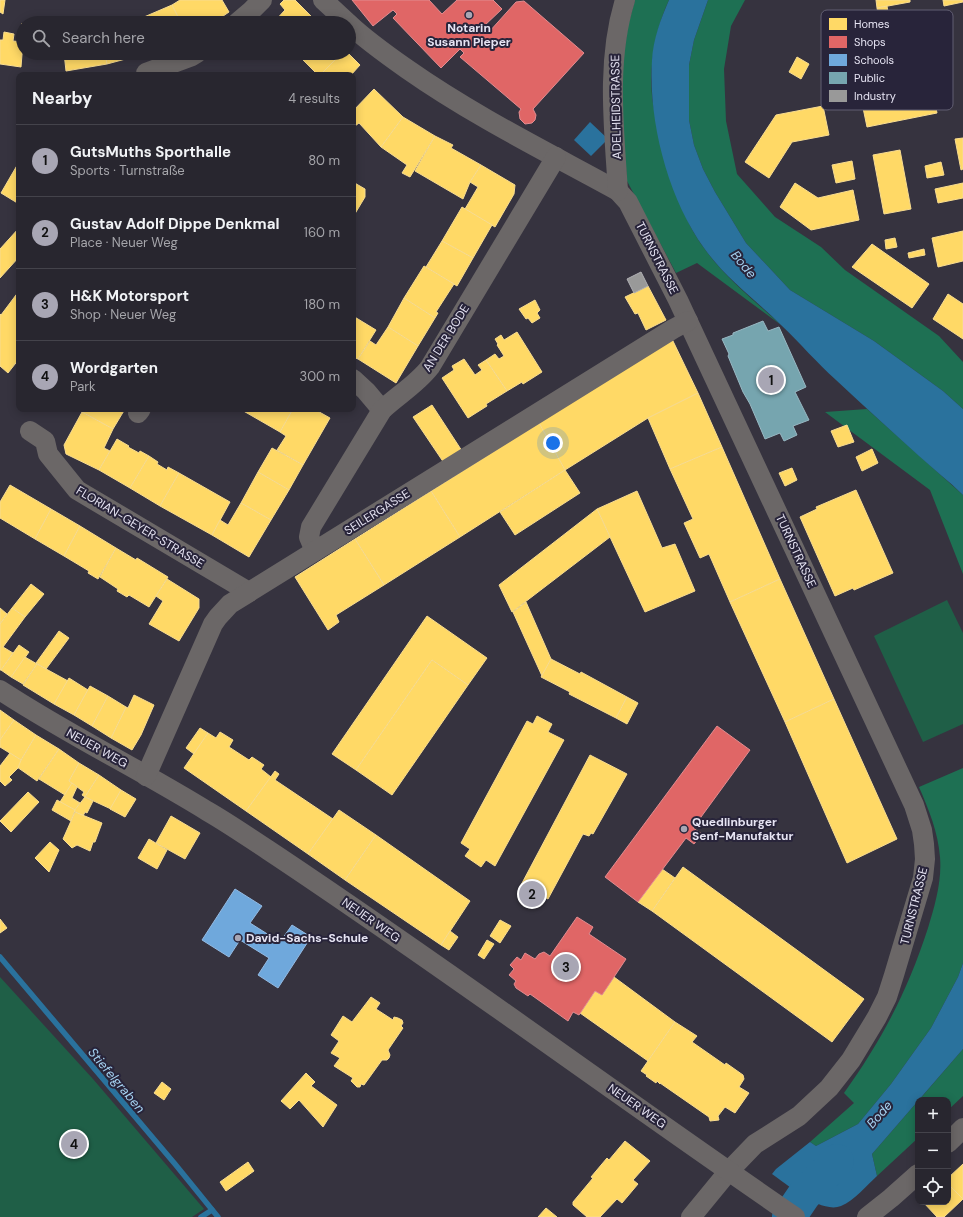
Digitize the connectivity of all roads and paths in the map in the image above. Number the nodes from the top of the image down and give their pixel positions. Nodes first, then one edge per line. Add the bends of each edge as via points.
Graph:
1 (262, 0) edge
2 (323, 0) edge
3 (624, 0) edge
4 (245, 16) edge
5 (340, 16) edge
6 (356, 30) edge
7 (181, 60) edge
8 (149, 72) edge
9 (556, 157) junction
10 (618, 191) junction
11 (688, 321) junction
12 (356, 383) edge
13 (382, 410) junction
14 (30, 430) dead end
15 (315, 551) junction
16 (249, 592) junction
17 (0, 690) edge
18 (146, 776) junction
19 (963, 1128) edge
20 (951, 1140) edge
21 (728, 1172) junction
22 (915, 1177) edge
23 (691, 1217) edge
24 (795, 1217) edge
25 (867, 1217) edge

1 - 4 street
2 - 5 street, TURNSTRASSE
3 - 10 street, ADELHEIDSTRASSE via 613,62
6 - 9 street, TURNSTRASSE via 454,100
7 - 8 street
9 - 10 street, TURNSTRASSE
9 - 13 street, AN DER BODE via 430,367
10 - 11 street, TURNSTRASSE via 628,202
11 - 15 street, SEILERGASSE
11 - 21 street, TURNSTRASSE via 914,805 922,830 925,859 919,896 894,975 881,1010 865,1039 840,1074 815,1102 789,1123 755,1144
12 - 13 street
13 - 15 street, AN DER BODE via 311,527 309,537
14 - 16 street, FLORIAN-GEYER-STRASSE via 45,441 48,454 77,490
15 - 16 street, SEILERGASSE
16 - 18 street, SEILERGASSE via 230,604 213,624
17 - 18 street, NEUER WEG via 38,715
18 - 21 street, NEUER WEG via 208,811 270,851
19 - 20 street
21 - 23 street, TURNSTRASSE
21 - 24 street, NEUER WEG
22 - 25 street

